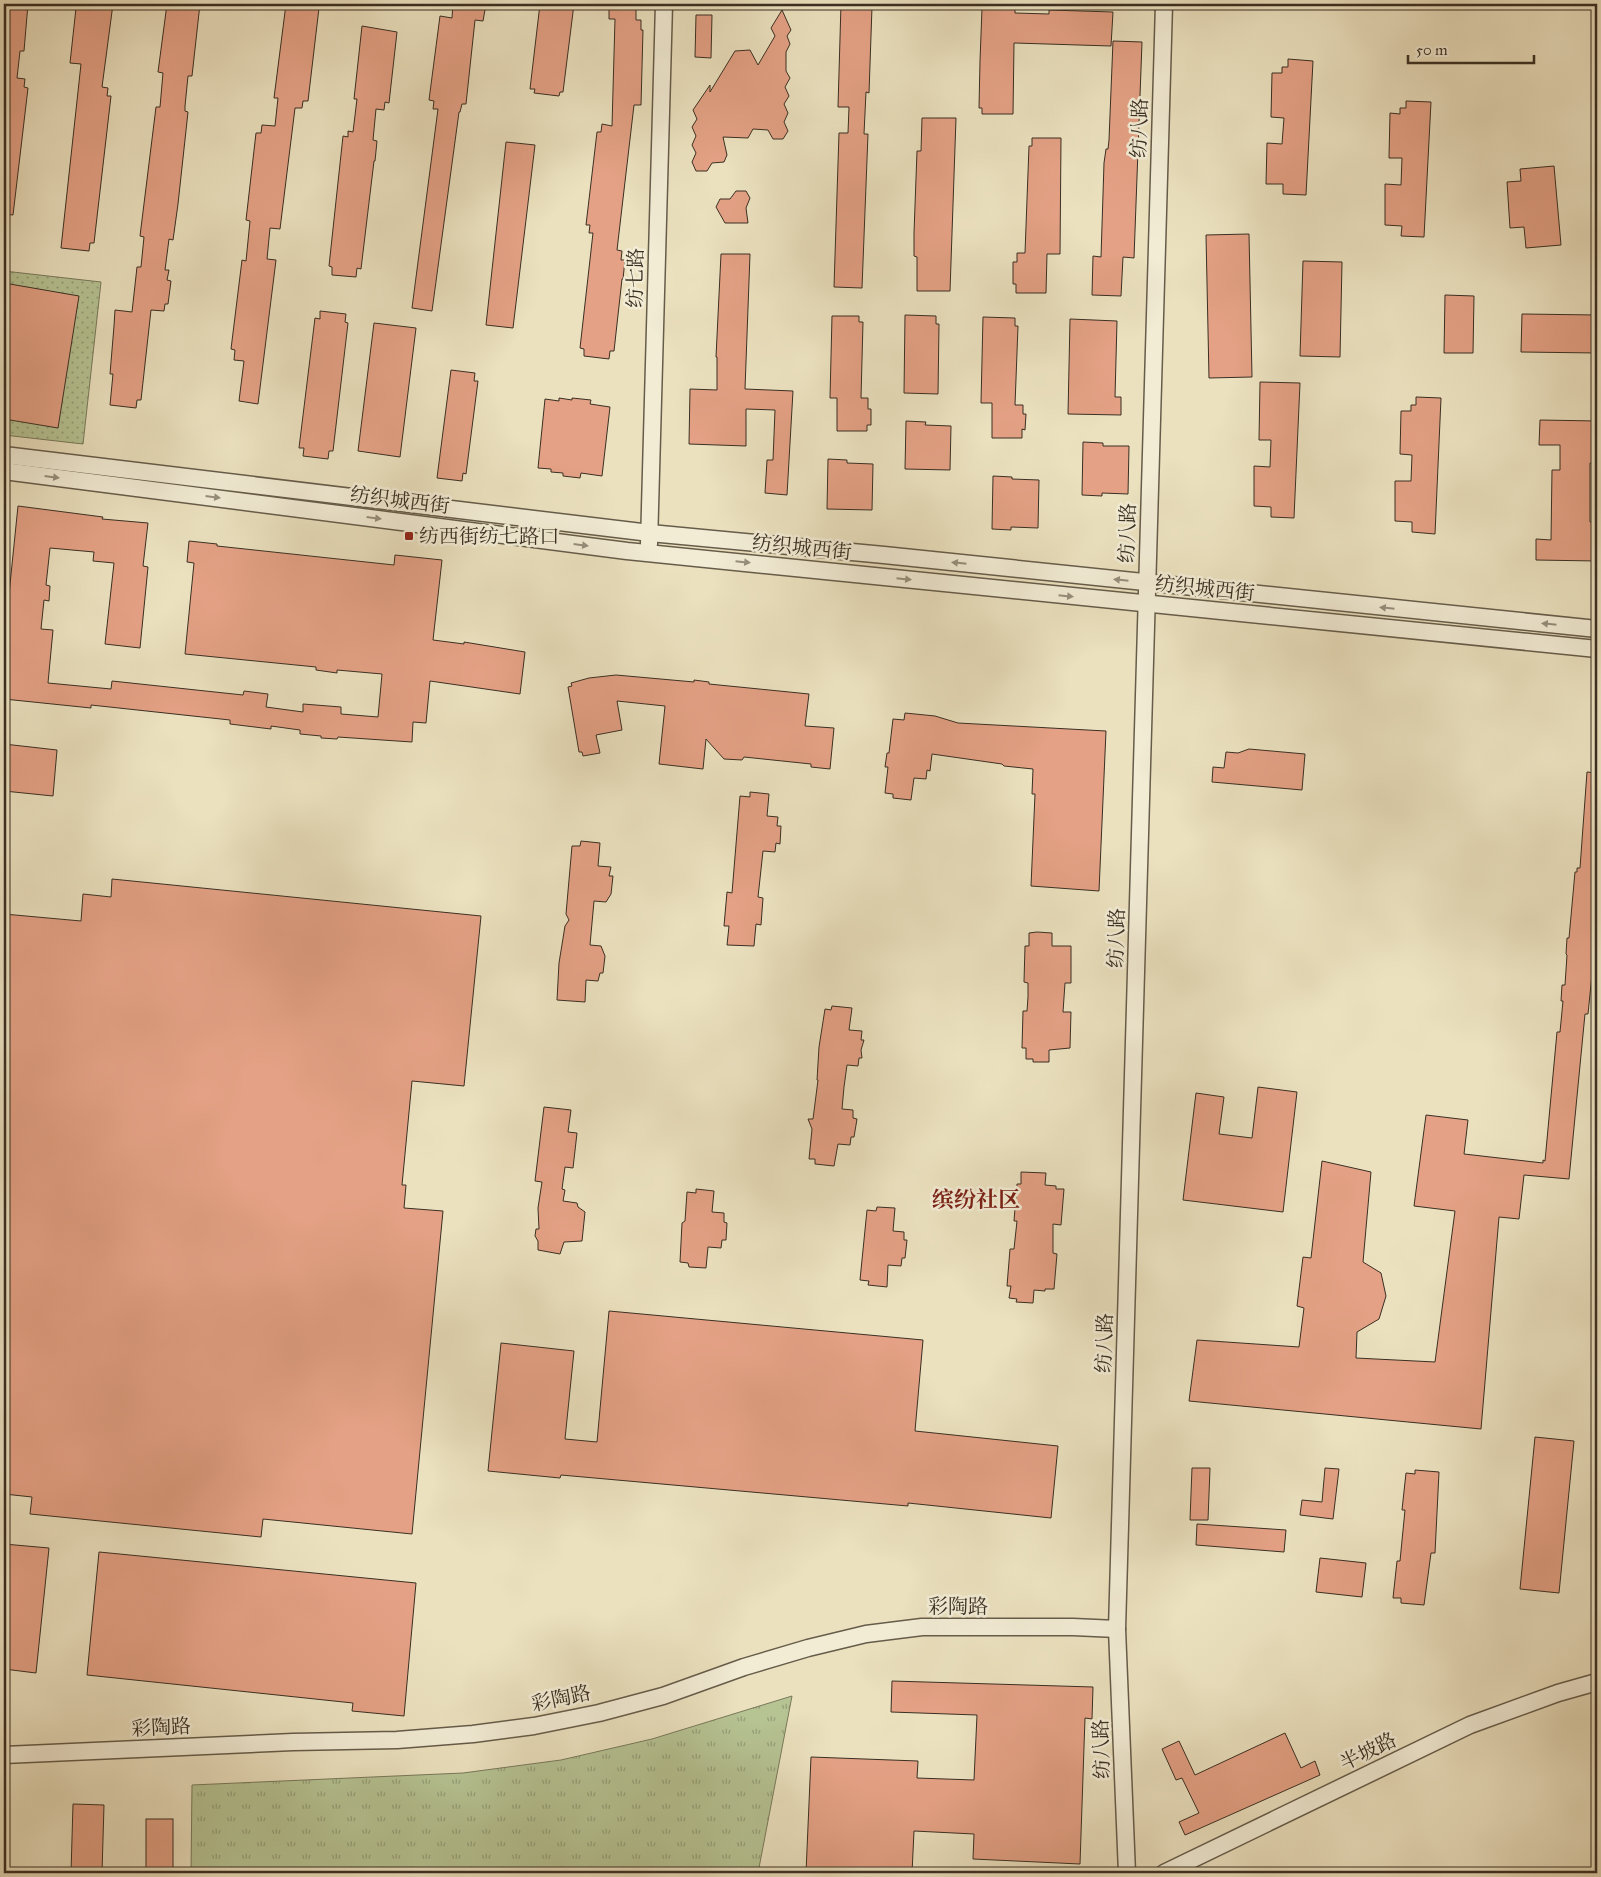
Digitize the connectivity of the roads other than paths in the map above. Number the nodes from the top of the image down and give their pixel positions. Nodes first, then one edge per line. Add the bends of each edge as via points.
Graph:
1 (664, 4) edge
2 (1164, 4) edge
3 (4, 455) edge
4 (4, 470) edge
5 (650, 533) junction
6 (648, 553) junction
7 (1147, 582) junction
8 (1146, 604) junction
9 (1597, 629) edge
10 (1597, 649) edge
11 (1117, 1630) junction
12 (1597, 1682) edge
13 (4, 1755) edge
14 (1127, 1873) edge
15 (1164, 1873) edge

1 - 5 street, 纺七路
2 - 7 street, 纺八路
3 - 5 street, 纺织城西街
4 -> 6 street, 纺织城西街
5 - 6 street, 纺七路
7 -> 5 street, 纺织城西街
6 -> 8 street, 纺织城西街
7 - 8 street, 纺八路
9 -> 7 street, 纺织城西街
8 - 10 street, 纺织城西街
8 - 11 street, 纺八路
11 - 13 street, 彩陶路 via 922,1627 866,1634 808,1648 663,1696 599,1713 472,1734 397,1740
11 - 14 street, 纺八路
12 - 15 street, 半坡路 via 1470,1725

